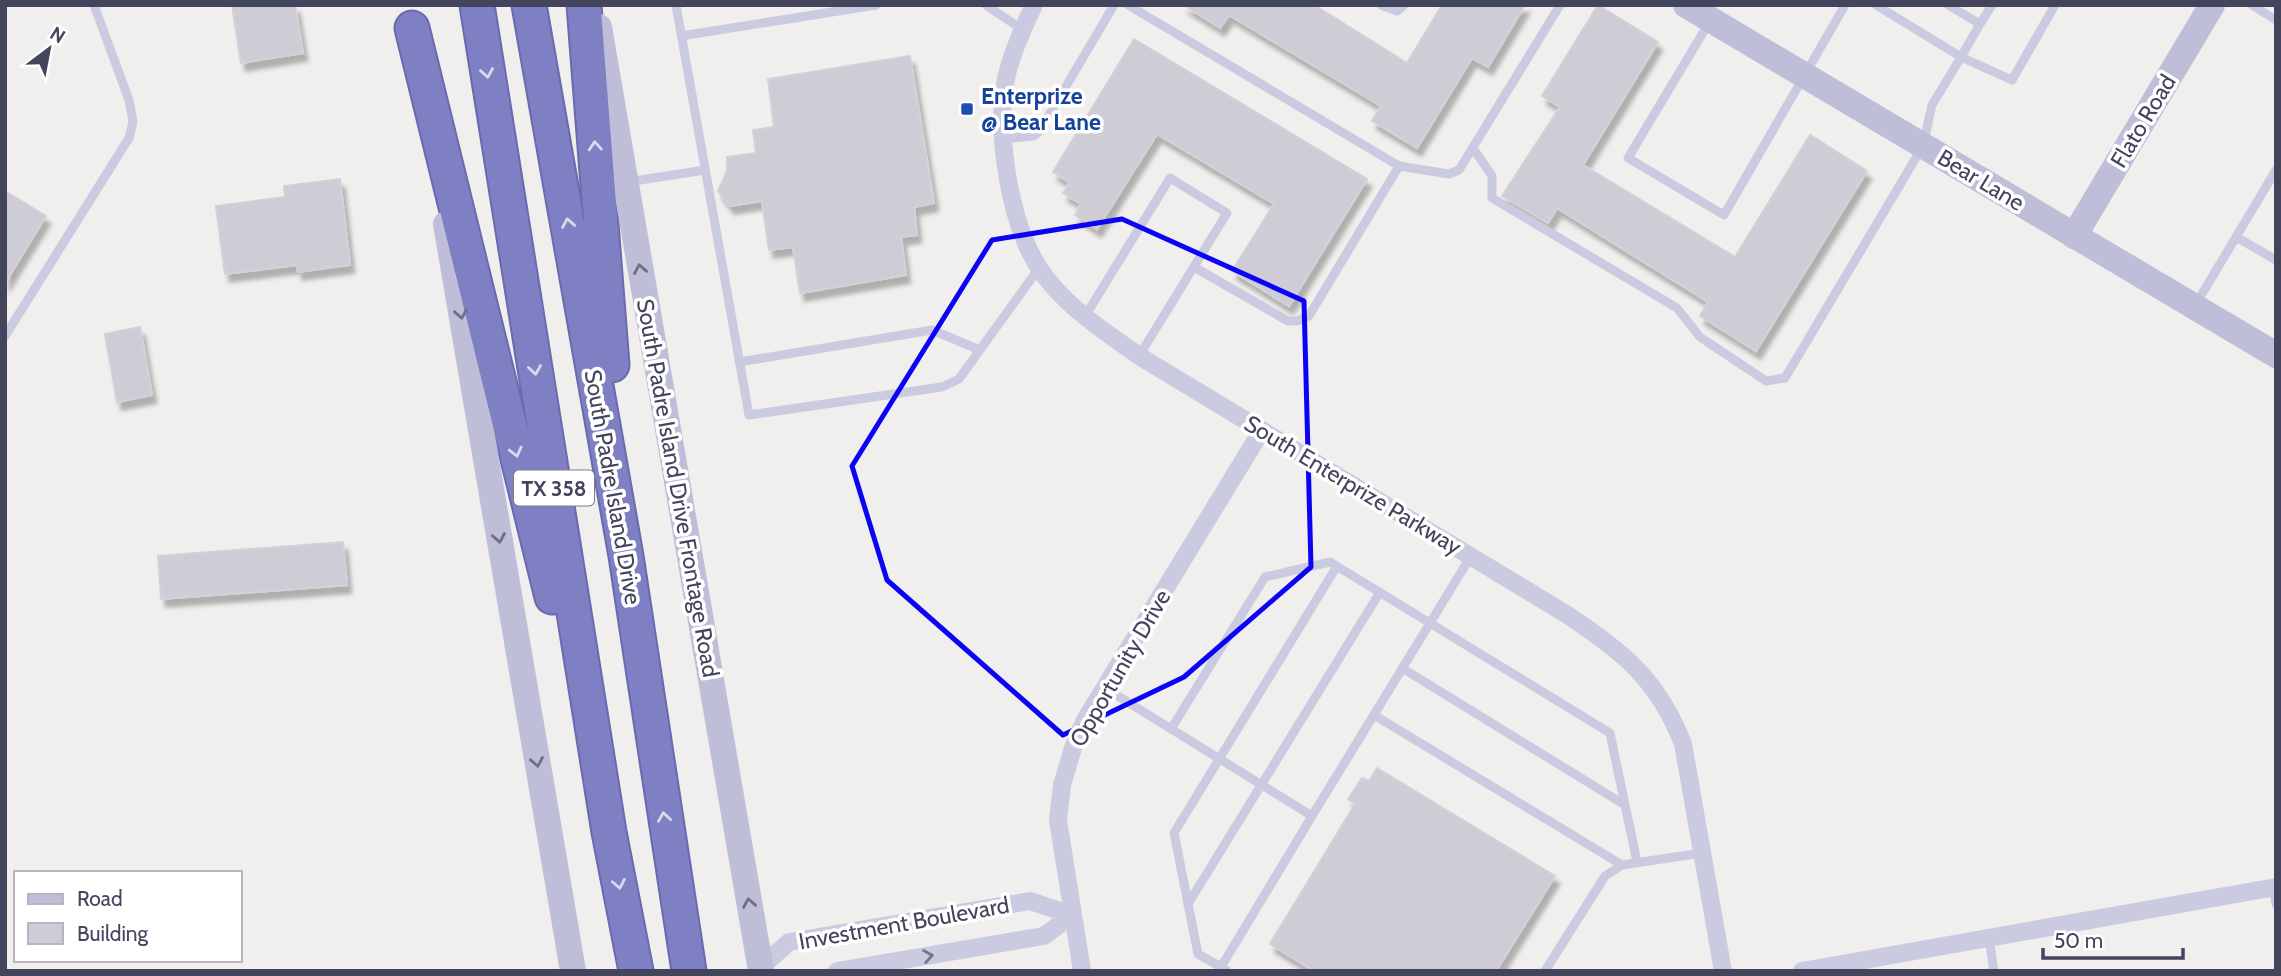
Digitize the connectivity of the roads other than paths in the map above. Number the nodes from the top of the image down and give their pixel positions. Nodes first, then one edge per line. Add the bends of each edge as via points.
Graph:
1 (94, 5) edge
2 (477, 5) edge
3 (529, 5) edge
4 (584, 5) edge
5 (595, 5) edge
6 (676, 5) edge
7 (876, 5) edge
8 (986, 5) edge
9 (1034, 5) edge
10 (1114, 5) edge
11 (1128, 5) edge
12 (1381, 5) edge
13 (1404, 5) edge
14 (1560, 5) edge
15 (1686, 5) edge
16 (1845, 5) edge
17 (1876, 5) edge
18 (1948, 5) edge
19 (1992, 5) edge
20 (2055, 5) edge
21 (2252, 5) edge
22 (2207, 9) edge
23 (410, 17) edge
24 (1711, 20) junction
25 (2276, 20) edge
26 (1980, 24) junction
27 (1023, 30) junction
28 (681, 36) junction
29 (1961, 57) junction
30 (1806, 76) junction
31 (1002, 139) junction
32 (1923, 146) junction
33 (1473, 148) junction
34 (1399, 166) junction
35 (705, 170) junction
36 (2276, 170) edge
37 (626, 182) junction
38 (2074, 236) junction
39 (2236, 237) junction
40 (2276, 260) edge
41 (1194, 267) junction
42 (1039, 268) junction
43 (2194, 307) junction
44 (1084, 318) junction
45 (5, 335) edge
46 (980, 350) junction
47 (2276, 355) edge
48 (1139, 356) junction
49 (739, 362) junction
50 (1262, 430) junction
51 (626, 556) junction
52 (1471, 556) junction
53 (1337, 566) junction
54 (1380, 592) junction
55 (1430, 623) junction
56 (1402, 668) junction
57 (1105, 688) junction
58 (1374, 715) junction
59 (1171, 729) junction
60 (1218, 758) junction
61 (1261, 785) junction
62 (1625, 805) junction
63 (1312, 816) junction
64 (609, 832) junction
65 (1702, 853) junction
66 (1637, 862) junction
67 (1622, 865) junction
68 (674, 885) junction
69 (2275, 893) edge
70 (1188, 904) junction
71 (1072, 915) junction
72 (1989, 938) junction
73 (894, 967) edge
74 (1223, 969) edge
75 (763, 970) edge
76 (573, 971) edge
77 (636, 971) edge
78 (689, 971) edge
79 (702, 971) edge
80 (837, 971) edge
81 (1082, 971) edge
82 (1545, 971) edge
83 (1723, 971) edge
84 (1802, 971) edge
85 (1994, 971) edge

1 - 45 lane via 129,100 133,122 129,138
2 -> 64 highway, TX 358
51 -> 3 highway, South Padre Island Drive / TX 358
51 -> 4 highway
5 - 37 main road, South Padre Island Drive Frontage Road
6 - 28 lane
7 - 28 lane
8 - 27 lane
9 - 27 street, South Enterprize Parkway
10 - 31 lane via 1039,132
11 - 34 lane
12 - 13 lane via 1397,11
14 - 33 lane
15 - 24 main road, Bear Lane
16 - 30 lane
17 - 29 lane
18 - 26 lane
19 - 26 lane
20 - 29 lane via 2012,80
21 - 25 lane
22 - 38 main road, Flato Road
23 -> 64 highway
23 -> 76 main road
24 - 30 main road, Bear Lane
24 - 30 lane via 1628,158 1724,215
26 - 29 lane
27 - 31 street, South Enterprize Parkway via 1008,70
28 - 35 lane
29 - 32 lane via 1932,105
30 - 32 main road, Bear Lane
31 - 42 street, South Enterprize Parkway via 1014,209
32 - 33 lane via 1785,378 1766,381 1700,337 1677,308 1492,198 1492,176
32 - 38 main road, Bear Lane
33 - 34 lane via 1459,170 1449,174
34 - 41 lane via 1309,316 1288,321
35 - 37 lane
35 - 49 lane
36 - 39 lane
75 -> 37 main road, South Padre Island Drive Frontage Road
38 - 43 main road, Bear Lane
39 - 40 lane
39 - 43 lane
41 - 44 lane via 1227,213 1170,178
41 - 48 lane
42 - 44 street, South Enterprize Parkway
42 - 46 lane
43 - 47 main road, Bear Lane
44 - 48 street, South Enterprize Parkway
46 - 49 lane via 932,330
46 - 49 lane via 959,379 942,387 749,415
48 - 50 street, South Enterprize Parkway
50 - 52 street, South Enterprize Parkway
50 - 57 street, Opportunity Drive
68 -> 51 highway, South Padre Island Drive / TX 358
52 - 55 lane
52 - 65 street, South Enterprize Parkway via 1599,636 1652,685 1672,715 1683,744
53 - 54 lane
53 - 59 lane via 1330,562 1265,577
53 - 60 lane
54 - 55 lane
54 - 61 lane
55 - 56 lane
55 - 62 lane via 1610,733
56 - 58 lane
56 - 62 lane
57 - 59 lane
57 - 71 street, Opportunity Drive via 1085,720 1062,785 1058,820
58 - 63 lane
58 - 67 lane
59 - 60 lane
60 - 61 lane
60 - 70 lane via 1174,833
61 - 63 lane
61 - 70 lane
62 - 66 lane
63 - 74 lane
64 -> 77 highway, TX 358
65 - 66 lane
65 - 83 street, South Enterprize Parkway
66 - 67 lane
67 - 82 lane via 1605,876
68 - 78 highway, South Padre Island Drive / TX 358
68 - 79 highway
69 - 72 street
70 - 74 lane via 1199,954
73 -> 71 street, Investment Boulevard via 1044,936
71 - 75 street, Investment Boulevard via 1030,901 789,942
71 - 81 street, Opportunity Drive
72 - 84 street
72 - 85 lane
73 - 80 street, Investment Boulevard

